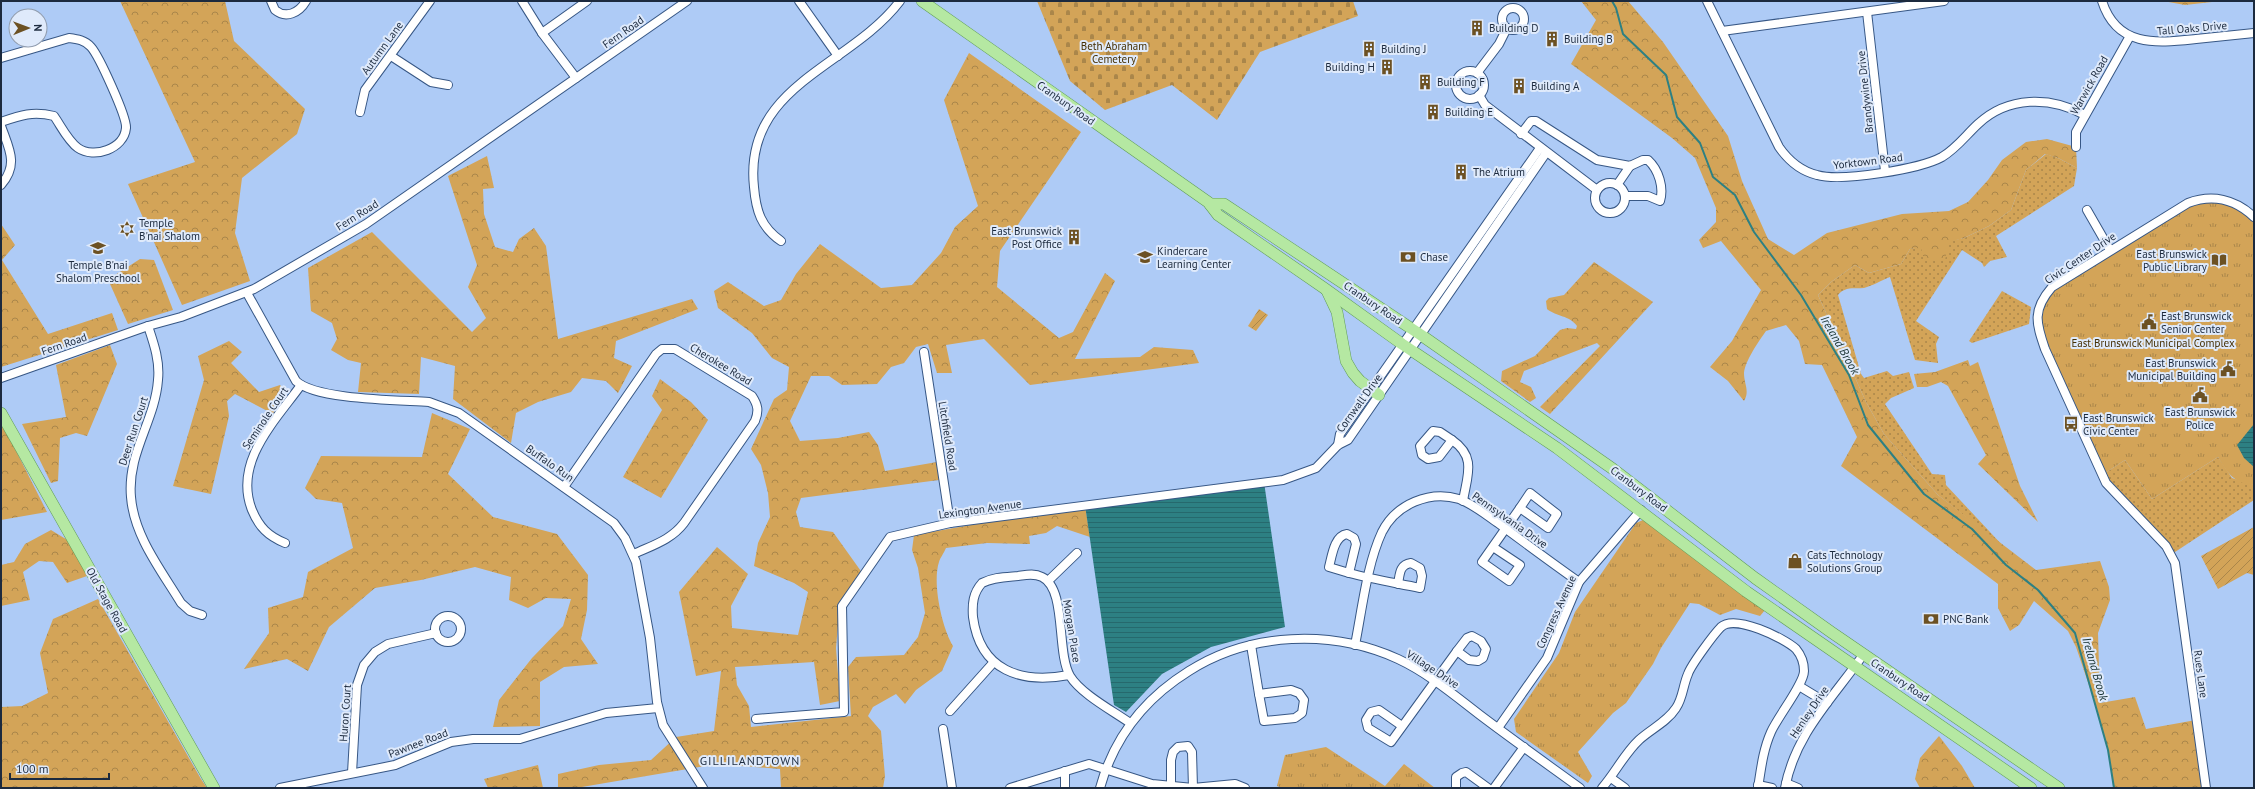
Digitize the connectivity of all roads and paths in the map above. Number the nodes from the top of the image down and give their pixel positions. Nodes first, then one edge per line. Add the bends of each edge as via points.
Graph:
1 (271, 1) edge
2 (306, 1) edge
3 (430, 1) edge
4 (522, 1) edge
5 (587, 1) edge
6 (688, 1) edge
7 (799, 1) edge
8 (900, 1) edge
9 (922, 1) edge
10 (1707, 1) edge
11 (1944, 1) edge
12 (2102, 1) edge
13 (1867, 12) junction
14 (1507, 28) dead end
15 (1722, 31) junction
16 (542, 33) junction
17 (2254, 33) edge
18 (2130, 36) junction
19 (391, 56) junction
20 (838, 56) junction
21 (1, 58) edge
22 (1476, 73) junction
23 (576, 78) junction
24 (448, 85) dead end
25 (1479, 95) junction
26 (360, 112) dead end
27 (2085, 114) junction
28 (1, 122) edge
29 (1, 126) edge
30 (1521, 134) junction
31 (2076, 147) dead end
32 (1543, 150) junction
33 (1630, 166) junction
34 (1885, 171) junction
35 (1, 185) edge
36 (1618, 185) junction
37 (1597, 190) junction
38 (1625, 196) junction
39 (1210, 204) junction
40 (2087, 210) dead end
41 (2254, 217) edge
42 (781, 241) dead end
43 (2110, 250) junction
44 (1324, 288) junction
45 (247, 293) junction
46 (148, 326) junction
47 (1416, 332) junction
48 (1406, 347) junction
49 (924, 352) dead end
50 (1, 378) edge
51 (301, 385) junction
52 (1375, 392) junction
53 (1, 412) edge
54 (1452, 440) dead end
55 (1338, 445) joint
56 (564, 487) junction
57 (1463, 501) junction
58 (1520, 508) junction
59 (1641, 510) junction
60 (950, 523) junction
61 (1505, 528) junction
62 (285, 543) dead end
63 (1492, 547) junction
64 (1077, 553) dead end
65 (634, 554) junction
66 (2175, 563) joint
67 (1348, 572) junction
68 (1368, 578) junction
69 (1048, 581) junction
70 (1579, 582) junction
71 (1398, 584) junction
72 (202, 615) dead end
73 (436, 634) dead end
74 (1251, 645) junction
75 (1355, 645) junction
76 (1457, 651) dead end
77 (1863, 655) junction
78 (993, 663) junction
79 (1855, 667) junction
80 (1069, 675) junction
81 (1435, 681) junction
82 (1799, 686) junction
83 (1258, 694) junction
84 (1827, 704) junction
85 (658, 708) junction
86 (950, 711) dead end
87 (756, 719) dead end
88 (1130, 723) junction
89 (1402, 726) junction
90 (1498, 728) junction
91 (943, 729) dead end
92 (1524, 747) junction
93 (1106, 769) junction
94 (1065, 771) junction
95 (352, 773) junction
96 (1611, 778) junction
97 (1786, 785) edge
98 (1151, 786) edge
99 (1171, 787) junction
100 (1225, 787) edge
101 (1758, 787) edge
102 (214, 788) edge
103 (280, 788) edge
104 (703, 788) edge
105 (952, 788) edge
106 (1010, 788) edge
107 (1065, 788) edge
108 (1100, 788) edge
109 (1182, 788) edge
110 (1193, 788) edge
111 (1245, 788) edge
112 (1456, 788) edge
113 (1488, 788) edge
114 (1494, 788) edge
115 (1580, 788) edge
116 (1602, 788) edge
117 (1625, 788) edge
118 (1772, 788) edge
119 (1798, 788) edge
120 (2031, 788) edge
121 (2059, 788) edge
122 (2206, 788) edge

1 - 2 street via 275,10 286,14 296,12
3 - 19 street, Autumn Lane
4 - 16 street
5 - 16 street
6 - 23 street, Fern Road
7 - 20 street
8 - 20 street via 887,18
9 - 39 main road, Cranbury Road
10 - 15 street, Yorktown Road
11 - 13 street
12 - 18 street, Tall Oaks Drive via 2111,19
13 - 15 street
13 - 34 street, Brandywine Drive
14 - 22 street via 1499,44
15 - 34 street, Yorktown Road via 1776,141 1792,162 1810,173 1830,177
16 - 23 street
17 - 18 street, Tall Oaks Drive via 2158,43
18 - 27 street, Warwick Road
19 - 24 street via 431,82
19 - 26 street, Autumn Lane via 365,90
20 - 42 street via 792,89 778,104 768,117 754,156 756,209 770,233
21 - 28 street via 69,38 80,39 91,47 123,113 126,128 122,139 115,147 103,152 92,152 79,149 73,144 54,116 24,114
22 - 25 street via 1483,83
22 - 25 street via 1464,72 1458,78 1456,86 1465,98
23 - 45 street, Fern Road via 366,224
25 - 30 street via 1485,105
27 - 31 street, Warwick Road via 2076,132
27 - 34 street, Yorktown Road via 2046,101 2010,105 1986,117 1943,156 1916,166
29 - 35 street via 13,163 8,177
30 - 32 street
30 - 33 street via 1531,121 1536,121 1597,160
32 - 37 street
32 - 47 street, Cornwall Drive
33 - 36 street
33 - 38 street via 1648,160 1661,182 1663,192 1660,201 1648,196
36 - 37 street via 1604,184
36 - 38 street
37 - 38 street via 1595,200 1604,212 1619,210
39 - 44 main road, Cranbury Road via 1218,215
39 - 47 main road, Cranbury Road via 1224,204
40 - 43 street
41 - 43 street, Civic Center Drive via 2229,201 2199,199
43 - 66 street, Civic Center Drive via 2049,291 2040,303 2037,314 2039,332 2106,483 2166,546
44 - 48 main road, Cranbury Road
44 - 52 main road via 1337,312 1346,361 1352,373
45 - 46 street, Fern Road
45 - 51 street via 296,381
46 - 50 street, Fern Road
46 - 72 street, Deer Run Court via 158,358 159,378 156,398 133,461 130,486 133,510 144,543 181,603 190,611
47 - 48 street, Cornwall Drive
47 - 77 main road, Cranbury Road via 1613,469 1755,578
48 - 52 street, Cornwall Drive
48 - 59 main road, Cranbury Road via 1557,448
49 - 60 street, Litchfield Road
51 - 56 street, Buffalo Run via 324,393 429,402 444,406 459,413
51 - 62 street, Seminole Court via 257,447 247,479 248,497 255,518 270,537
52 - 55 street, Cornwall Drive via 1340,434
53 - 102 main road, Old Stage Road
54 - 57 street via 1464,450 1468,460
55 - 60 street, Lexington Avenue via 1316,468 1283,480
56 - 65 street, Buffalo Run via 614,523
56 - 65 street, Cherokee Road via 662,349 675,349 752,396 758,411 755,421 684,523 668,539
57 - 61 street, Pennsylvania Drive
57 - 68 street, Pennsylvania Drive via 1431,497 1400,510 1386,525 1380,537
58 - 58 street via 1530,493 1557,514 1548,528
58 - 61 street
59 - 70 street, Congress Avenue
59 - 79 main road, Cranbury Road via 1747,592
60 - 87 street, Lexington Avenue via 890,537 842,606 844,712
61 - 63 street
61 - 70 street, Pennsylvania Drive
63 - 63 street via 1482,562 1509,581 1520,565
64 - 69 street
65 - 85 street, Buffalo Run via 650,638
66 - 122 street, Rues Lane
67 - 67 street via 1356,544 1354,538 1347,534 1337,541 1329,567
67 - 68 street
68 - 71 street
68 - 75 street, Pennsylvania Drive
69 - 78 street via 1032,574 987,580 977,588 973,598 974,623 982,647
69 - 80 street, Morgan Place via 1055,592 1063,656
70 - 90 street, Congress Avenue via 1547,658
71 - 71 street via 1401,569 1411,563 1418,566 1422,572 1420,588
73 - 95 street, Huron Court via 388,644 375,652 364,665 357,685
74 - 75 street, Village Drive via 1307,638
74 - 83 street
74 - 88 street, Village Drive via 1216,656 1175,679 1151,699
75 - 81 street, Village Drive via 1398,659
76 - 81 street
77 - 79 street, Henley Drive
77 - 121 main road, Cranbury Road
78 - 80 street, Morgan Place via 1029,677
78 - 86 street
79 - 84 street, Henley Drive
79 - 120 main road, Cranbury Road
80 - 88 street, Morgan Place via 1081,688
81 - 89 street
81 - 90 street, Village Drive
82 - 84 street
82 - 96 street via 1803,678 1804,665 1795,648 1745,624 1724,625 1688,674 1676,708 1669,717 1638,741
82 - 101 street via 1771,733
83 - 83 street via 1264,721 1295,718 1304,709 1304,700 1295,691
84 - 97 street, Henley Drive via 1800,741
85 - 95 street, Pawnee Road via 606,713 520,739 473,739 450,742 406,762
85 - 104 street, Buffalo Run via 668,734
88 - 93 street, Village Drive
89 - 89 street via 1391,742 1368,728 1366,720 1372,712 1379,710
90 - 92 street, Village Drive
91 - 105 street
92 - 114 street
92 - 115 street, Village Drive
93 - 94 street via 1089,764
93 - 98 street
93 - 108 street, Village Drive
94 - 106 street
94 - 107 street
95 - 103 street, Pawnee Road
96 - 116 street
96 - 117 street
97 - 119 street
98 - 99 street
99 - 109 street
99 - 110 street via 1173,752 1188,746 1192,752
100 - 110 street
100 - 111 street via 1235,784
101 - 118 street
109 - 110 street
112 - 113 street via 1456,777 1462,772 1470,774

